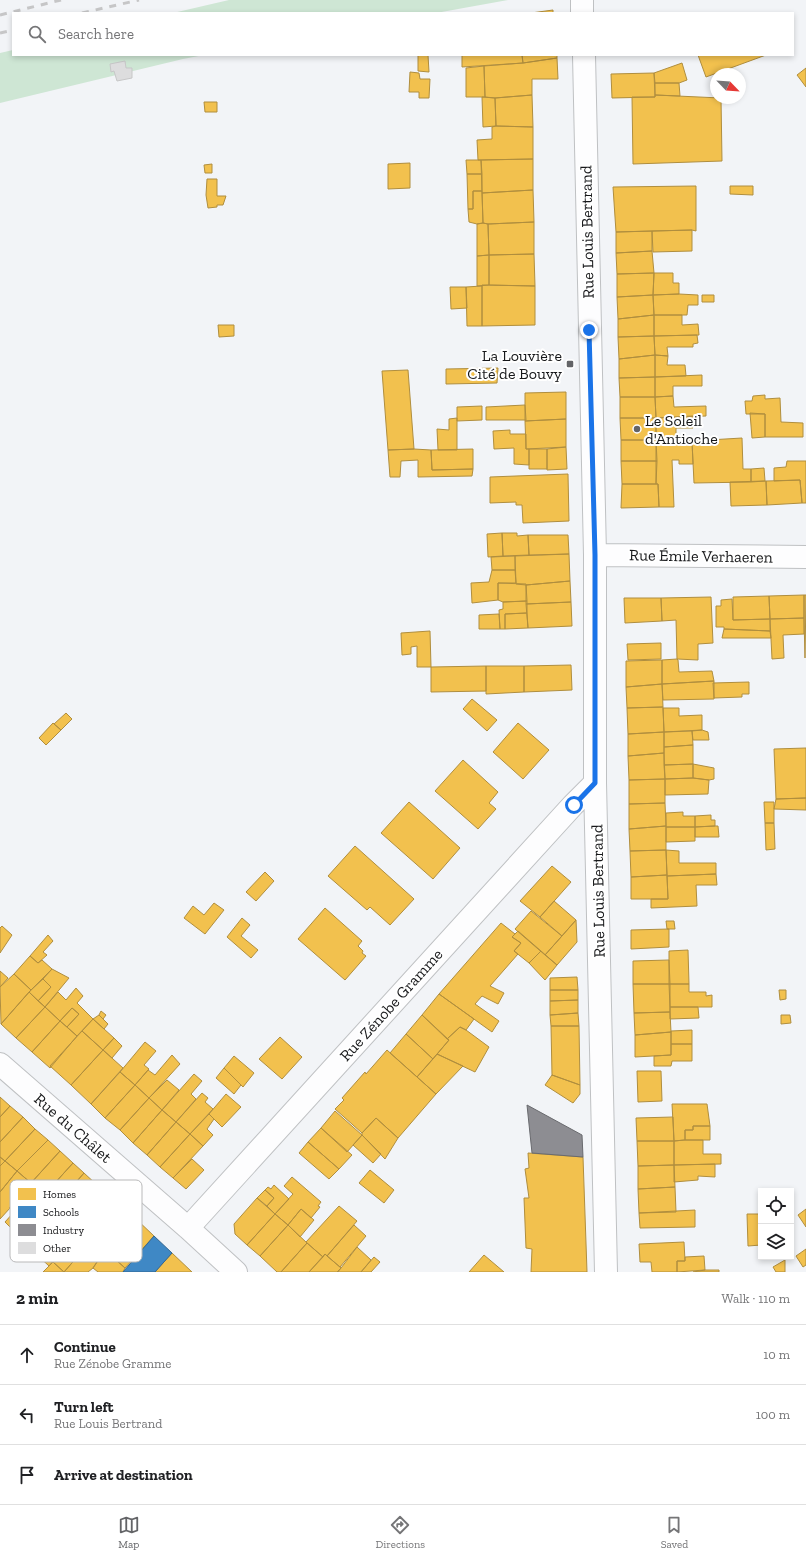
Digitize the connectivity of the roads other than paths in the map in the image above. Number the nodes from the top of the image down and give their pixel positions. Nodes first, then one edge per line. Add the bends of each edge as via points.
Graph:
1 (582, 0) edge
2 (582, 12) edge
3 (584, 56) edge
4 (595, 555) junction
5 (806, 557) edge
6 (595, 783) junction
7 (0, 1064) edge
8 (133, 1180) edge
9 (142, 1188) edge
10 (188, 1228) junction
11 (236, 1272) edge
12 (606, 1272) edge

1 - 2 street
3 - 4 street, Rue Louis Bertrand
4 - 5 street, Rue Émile Verhaeren
4 - 6 street, Rue Louis Bertrand
6 - 10 street, Rue Zénobe Gramme
6 - 12 street, Rue Louis Bertrand
7 - 8 street, Rue du Châlet
9 - 10 street, Rue du Châlet
10 - 11 street, Rue du Châlet

